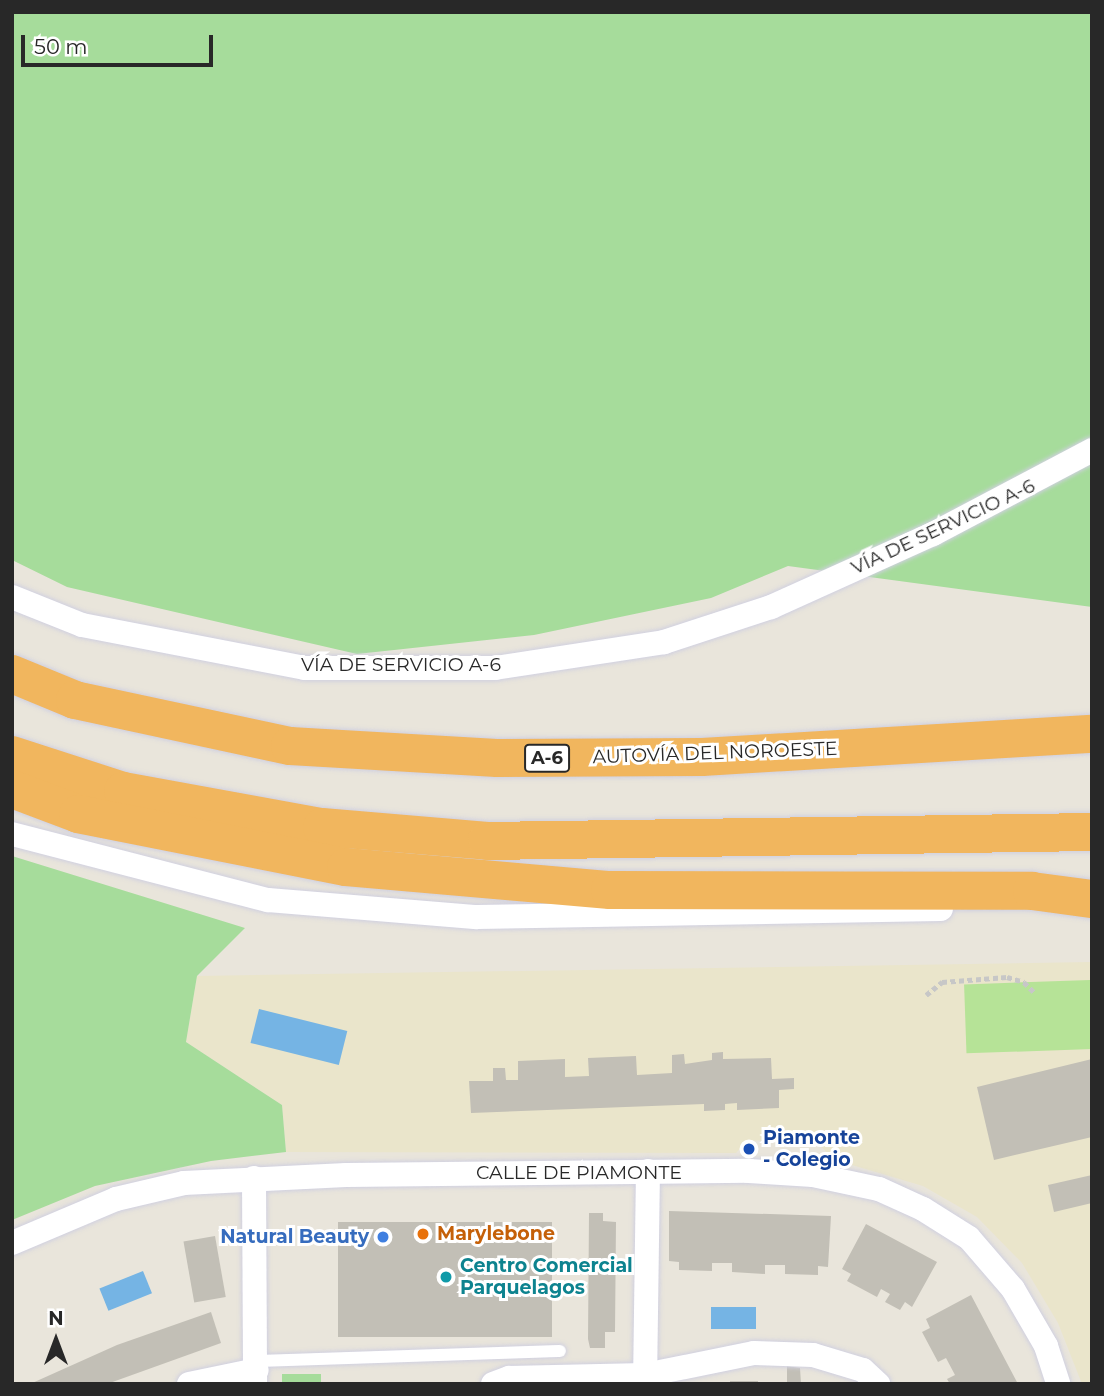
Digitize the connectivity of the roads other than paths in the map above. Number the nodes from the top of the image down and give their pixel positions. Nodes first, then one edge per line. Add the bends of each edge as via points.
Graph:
1 (1092, 450) edge
2 (12, 597) edge
3 (12, 674) edge
4 (1092, 734) edge
5 (12, 755) edge
6 (12, 789) edge
7 (1092, 832) edge
8 (12, 834) edge
9 (1092, 899) edge
10 (1092, 910) edge
11 (648, 1171) junction
12 (254, 1178) junction
13 (12, 1243) edge
14 (560, 1351) dead end
15 (256, 1371) edge
16 (645, 1379) edge
17 (189, 1384) edge
18 (493, 1384) edge
19 (877, 1384) edge
20 (1058, 1384) edge

1 - 2 street, VÍA DE SERVICIO A-6 via 933,534 771,607 664,642 495,668 305,668 82,625
3 - 4 highway, AUTOVÍA DEL NOROESTE / A-6 via 75,700 290,746 483,757 702,757
5 - 7 highway via 123,791 322,827 487,841
6 - 9 highway via 78,814 346,867 610,890 1032,891
8 - 10 street via 268,900 477,916
11 - 12 street, CALLE DE PIAMONTE
11 - 16 street
11 - 20 street, CALLE DE PIAMONTE via 813,1175 879,1189 923,1209 969,1238 1013,1289 1046,1346
12 - 13 street, CALLE DE PIAMONTE via 184,1183 116,1199
12 - 15 street
14 - 15 lane
15 - 17 street
16 - 18 street via 509,1378
16 - 19 street via 754,1353 813,1355 863,1370

